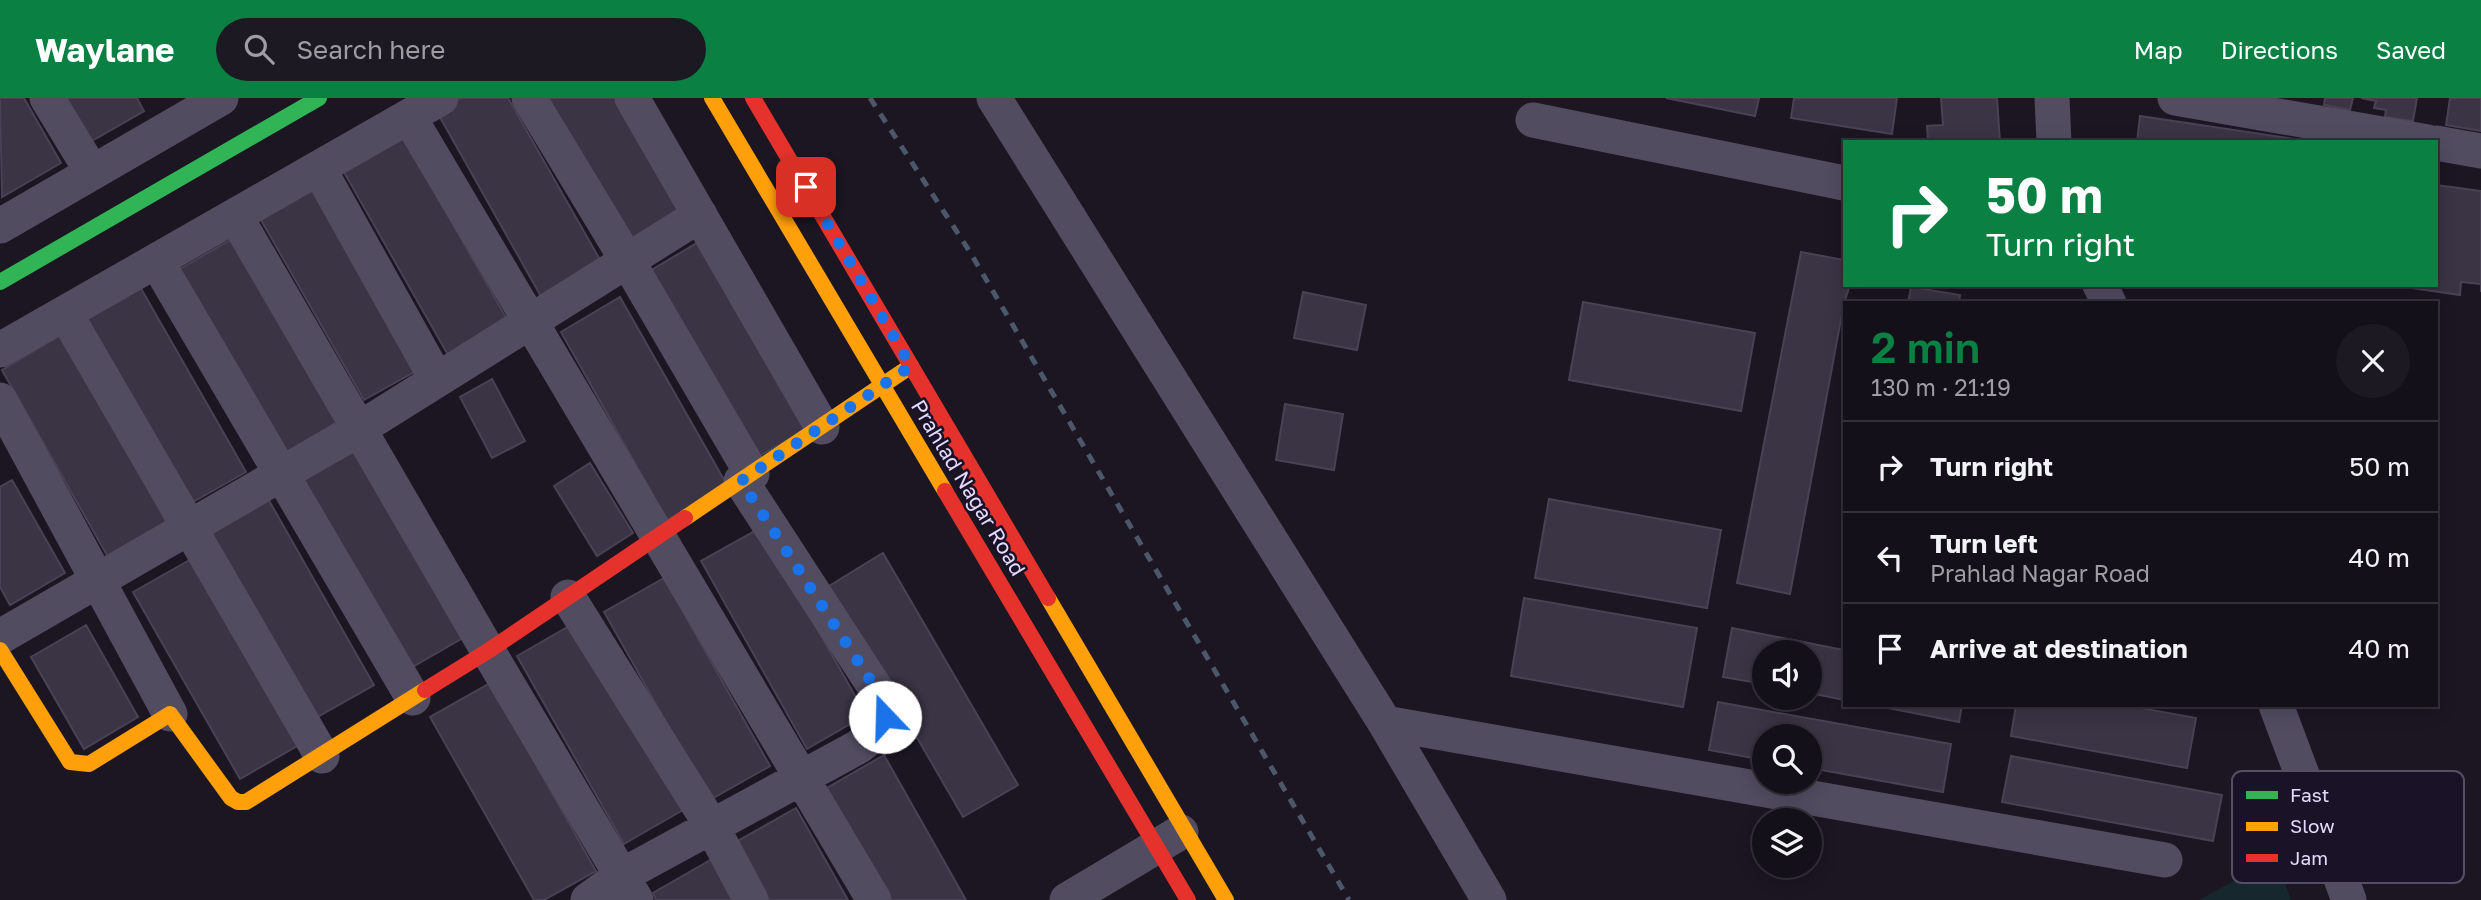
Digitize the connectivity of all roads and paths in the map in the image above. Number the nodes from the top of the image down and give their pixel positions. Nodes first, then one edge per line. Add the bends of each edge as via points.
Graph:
1 (47, 98) edge
2 (221, 98) edge
3 (319, 98) edge
4 (441, 98) edge
5 (529, 98) edge
6 (632, 98) edge
7 (712, 98) edge
8 (753, 98) edge
9 (994, 98) edge
10 (2052, 98) edge
11 (2175, 98) edge
12 (172, 109) edge
13 (409, 117) junction
14 (1533, 120) dead end
15 (2054, 140) edge
16 (2416, 140) edge
17 (2438, 143) edge
18 (2481, 151) edge
19 (319, 169) junction
20 (92, 172) junction
21 (1843, 183) edge
22 (700, 215) junction
23 (236, 217) junction
24 (0, 226) edge
25 (627, 260) junction
26 (157, 262) junction
27 (0, 282) edge
28 (65, 313) junction
29 (531, 321) junction
30 (0, 350) edge
31 (911, 366) junction
32 (437, 380) junction
33 (883, 386) junction
34 (0, 400) edge
35 (822, 427) junction
36 (359, 429) junction
37 (281, 474) junction
38 (746, 478) junction
39 (189, 527) junction
40 (659, 536) junction
41 (99, 579) junction
42 (568, 597) junction
43 (0, 637) edge
44 (0, 650) edge
45 (488, 651) junction
46 (414, 698) junction
47 (2277, 707) edge
48 (170, 714) junction
49 (1385, 723) junction
50 (322, 756) junction
51 (2301, 771) edge
52 (800, 779) junction
53 (711, 825) junction
54 (1171, 838) junction
55 (2165, 860) dead end
56 (2343, 883) edge
57 (628, 888) edge
58 (1104, 891) edge
59 (588, 900) edge
60 (751, 900) edge
61 (874, 900) edge
62 (1067, 900) edge
63 (1188, 900) edge
64 (1226, 900) edge
65 (1489, 900) edge
66 (2349, 900) edge

1 - 20 street
2 - 12 street
3 - 27 street
4 - 13 street
5 - 25 street
6 - 22 street
7 - 33 street, Prahlad Nagar Road
8 - 31 street, Prahlad Nagar Road
9 - 49 street
10 - 15 street
11 - 16 street
12 - 20 street
13 - 19 street
13 - 29 street
14 - 21 street
17 - 18 street
19 - 23 street
19 - 32 street
20 - 24 street
22 - 25 street
22 - 35 street
23 - 26 street
23 - 36 street
25 - 29 street
25 - 38 street
26 - 28 street
26 - 37 street
28 - 30 street
28 - 39 street
29 - 32 street
29 - 40 street
31 - 33 street
31 - 54 street, Prahlad Nagar Road
32 - 36 street
33 - 35 street
33 - 54 street, Prahlad Nagar Road
34 - 41 street
35 - 38 street
36 - 37 street
36 - 45 street
37 - 39 street
37 - 46 street
38 - 40 street
38 - 52 street via 885,707 885,717 870,738
39 - 41 street
39 - 50 street
40 - 42 street
40 - 52 street
41 - 43 street
41 - 48 street
42 - 45 street
42 - 53 street
44 - 48 street via 70,762 89,764
45 - 46 street
45 - 57 street
46 - 50 street
47 - 51 street
48 - 50 street via 238,802 254,799
49 - 55 street
49 - 65 street
52 - 53 street
52 - 61 street
53 - 57 street
53 - 60 street
54 - 58 street
54 - 63 street, Prahlad Nagar Road
54 - 64 street, Prahlad Nagar Road
56 - 66 street
57 - 59 street
58 - 62 street

